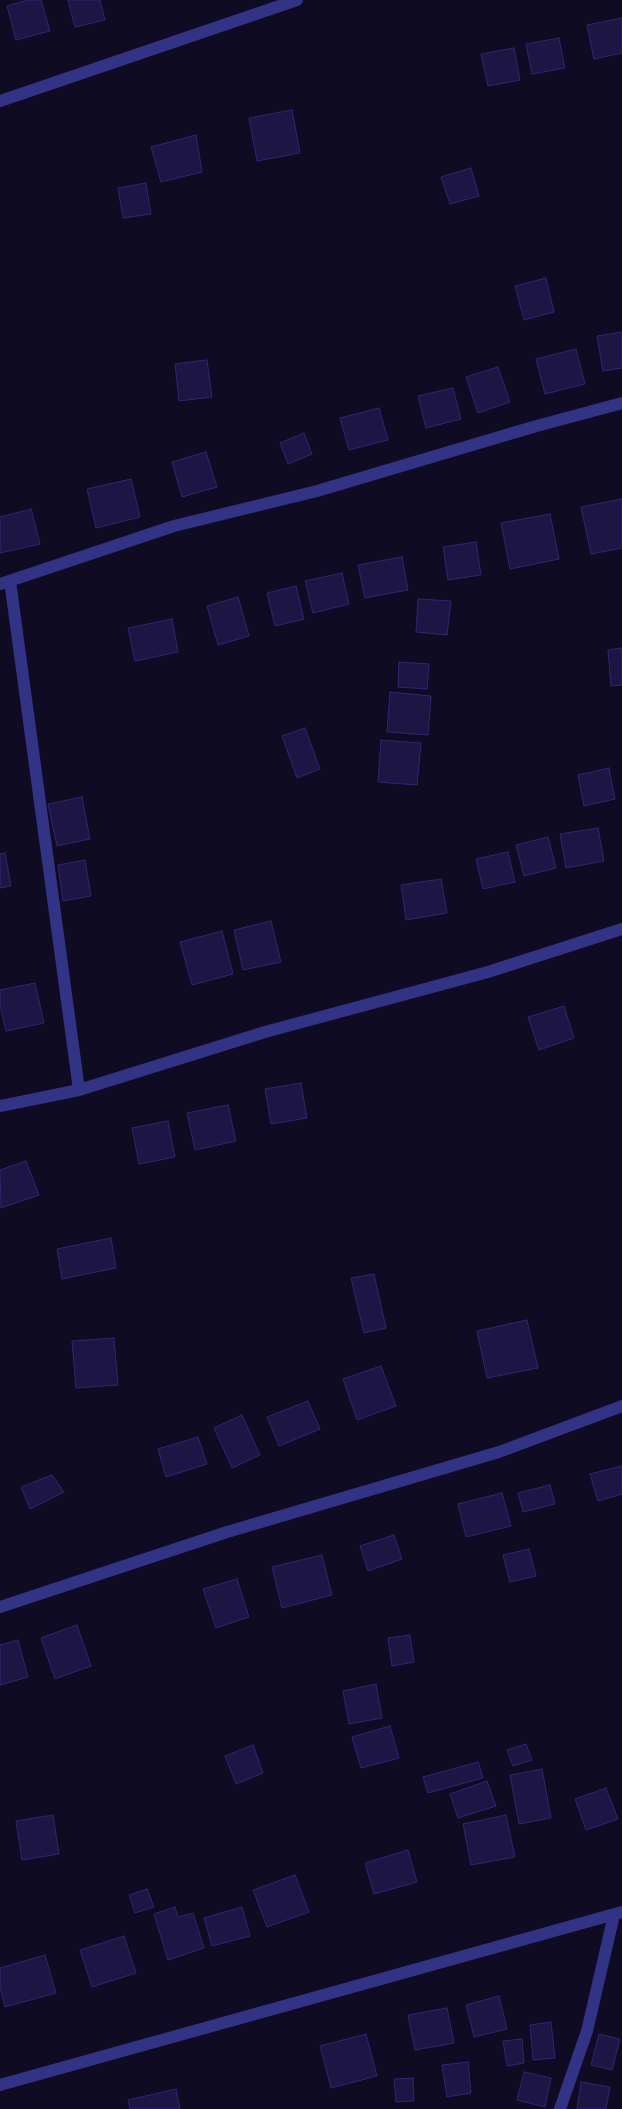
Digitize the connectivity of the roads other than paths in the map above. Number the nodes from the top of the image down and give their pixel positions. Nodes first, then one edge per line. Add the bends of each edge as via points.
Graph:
1 (297, 0) edge
2 (0, 101) edge
3 (622, 403) edge
4 (5, 582) edge
5 (622, 929) edge
6 (79, 1090) junction
7 (0, 1106) edge
8 (622, 1406) edge
9 (0, 1607) edge
10 (618, 1913) edge
11 (0, 2085) edge
12 (560, 2109) edge

1 - 2 street
3 - 4 street via 317,491 174,526
4 - 6 street
5 - 6 street via 488,972 266,1032
6 - 7 street
8 - 9 street via 499,1452 227,1532
10 - 11 street
10 - 12 street via 587,2031

